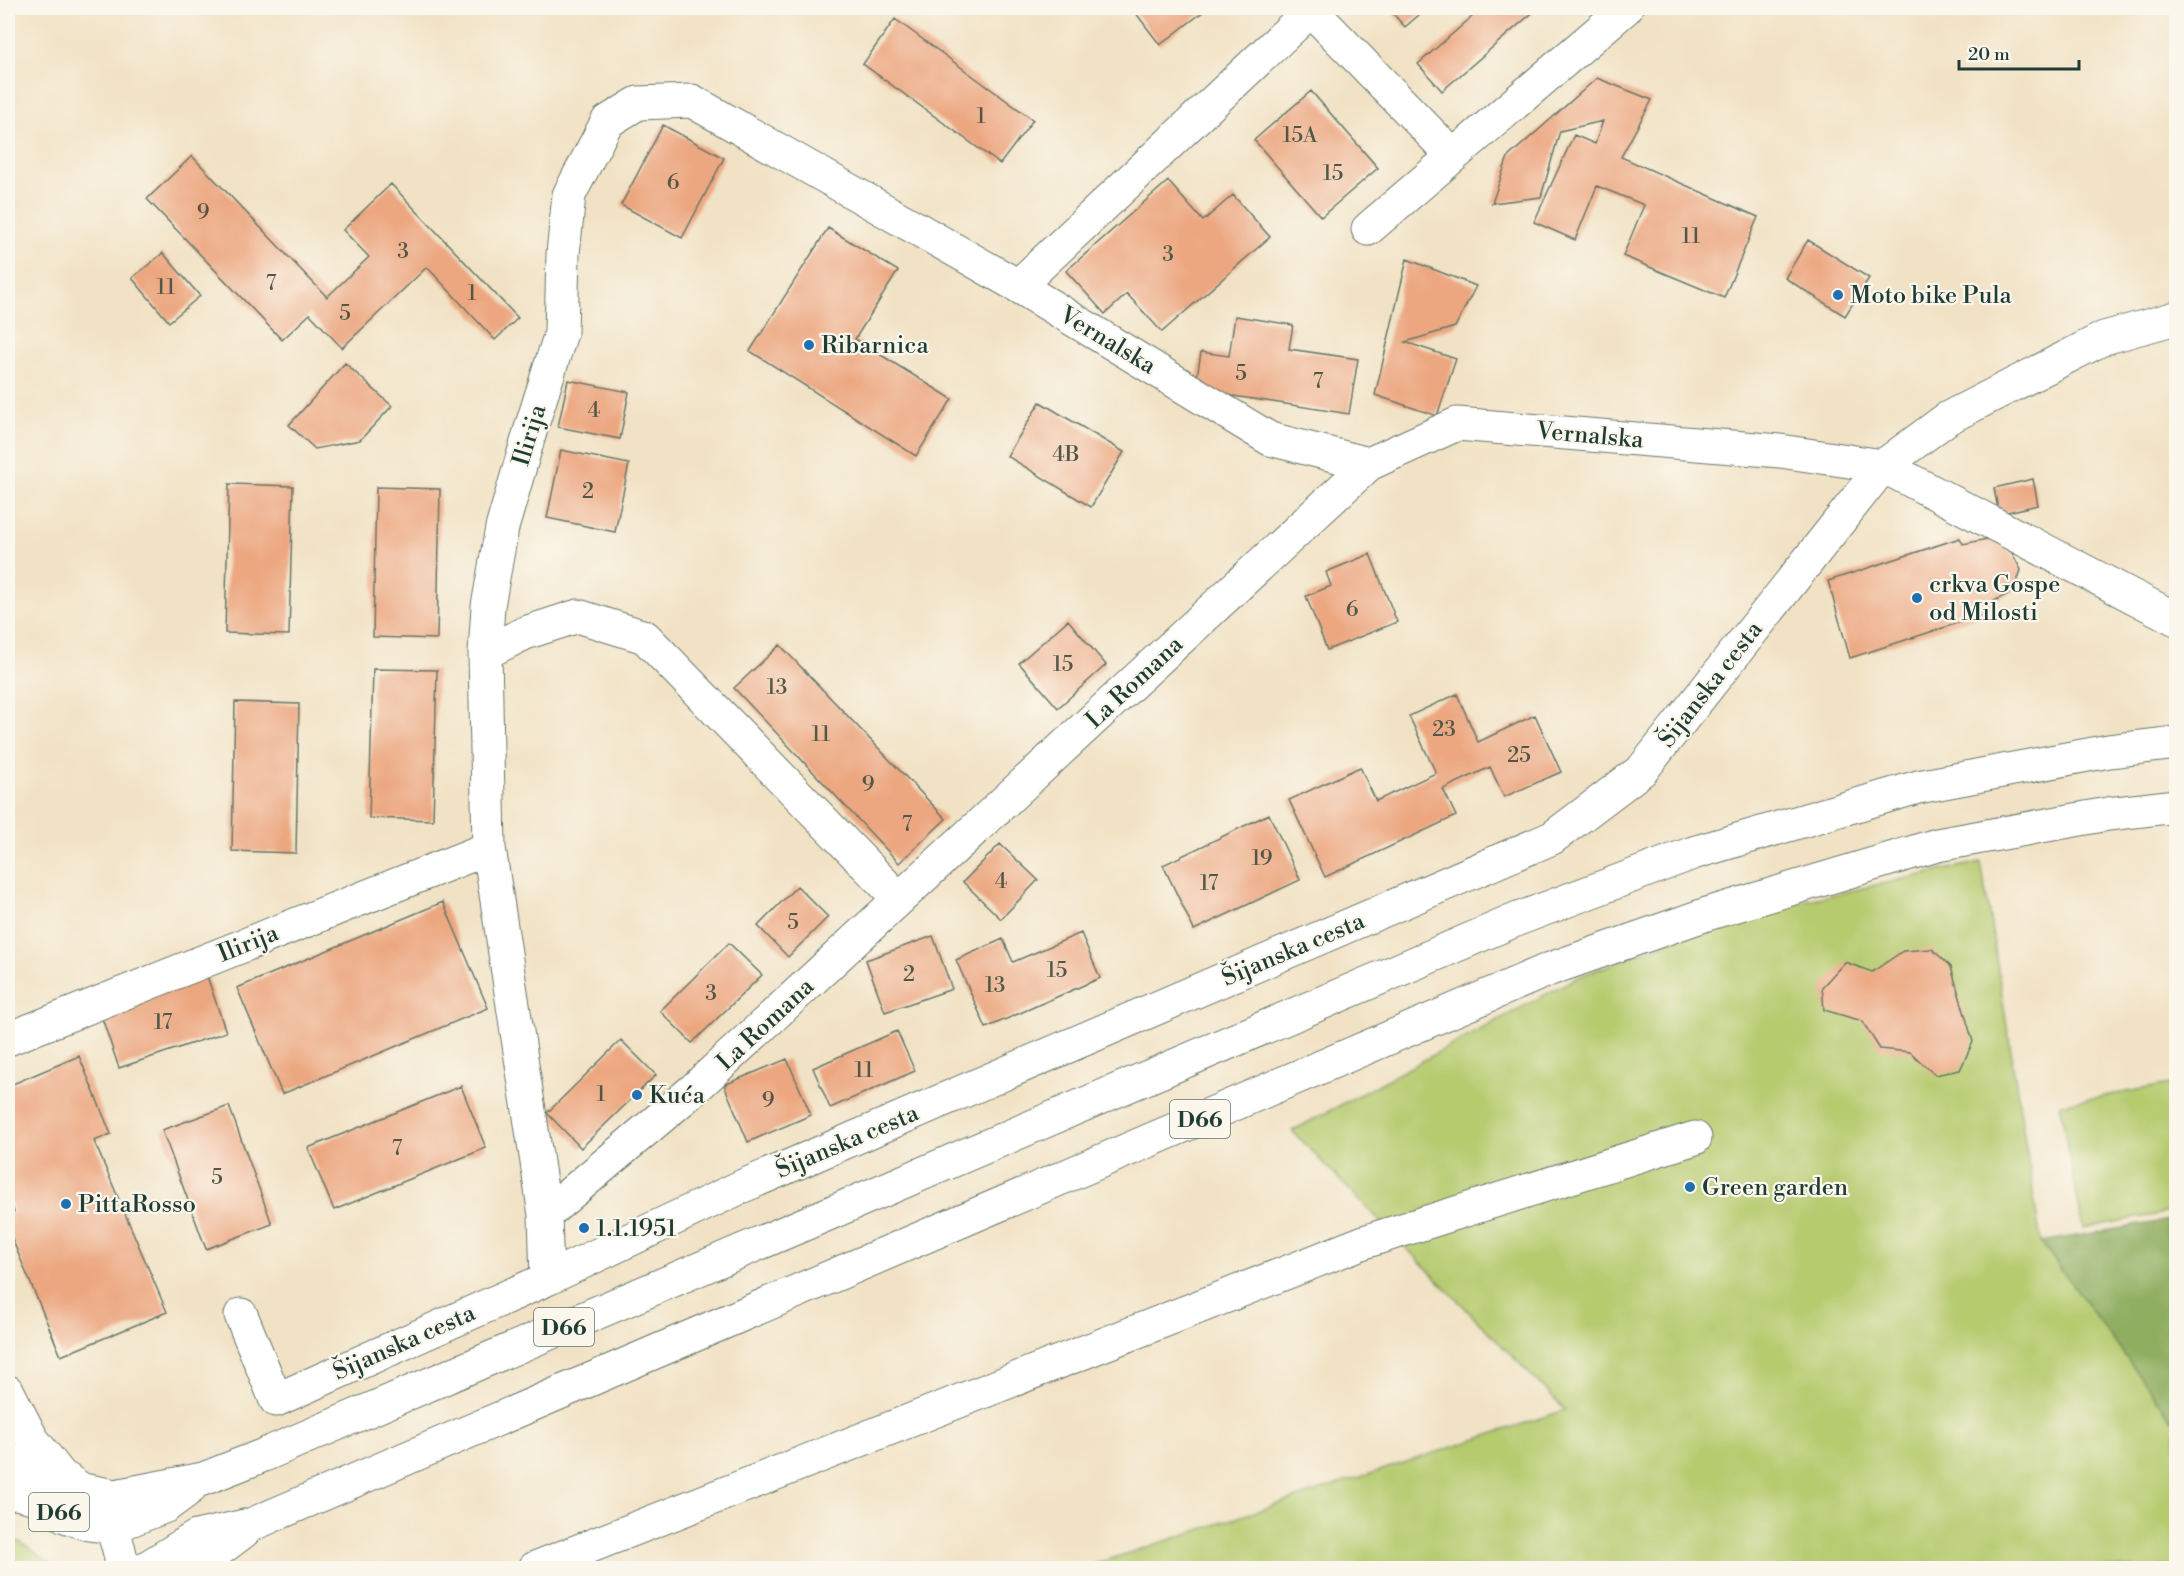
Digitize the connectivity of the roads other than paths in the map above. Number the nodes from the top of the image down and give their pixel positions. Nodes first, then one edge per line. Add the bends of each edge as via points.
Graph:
1 (1626, 8) edge
2 (1310, 9) edge
3 (692, 101) joint
4 (1452, 155) junction
5 (1368, 229) dead end
6 (1018, 286) junction
7 (2176, 318) edge
8 (1369, 464) junction
9 (1883, 466) junction
10 (2176, 619) edge
11 (485, 653) junction
12 (2176, 743) edge
13 (2176, 806) edge
14 (489, 848) junction
15 (899, 899) junction
16 (8, 1039) edge
17 (1695, 1138) dead end
18 (545, 1215) junction
19 (547, 1279) junction
20 (241, 1316) dead end
21 (8, 1392) edge
22 (8, 1462) edge
23 (203, 1479) junction
24 (72, 1483) junction
25 (8, 1494) edge
26 (253, 1524) junction
27 (112, 1527) junction
28 (123, 1569) edge
29 (146, 1569) edge
30 (195, 1569) edge
31 (535, 1569) edge

1 - 4 street
2 - 4 street
2 - 6 street
3 - 6 street, Vernalska
3 - 11 street, Ilirija via 638,103 607,122 569,195 561,333 502,528 488,606
4 - 5 street
6 - 8 street, Vernalska via 1270,439
7 - 9 street via 2104,338 1948,418
8 - 9 street, Vernalska via 1457,424 1780,451
8 - 15 street, La Romana
9 - 10 street
9 - 19 street, Šijanska cesta via 1642,770 1552,838 743,1185
11 - 14 street, Ilirija
11 - 15 street via 525,633 579,616 645,637
12 - 23 street, D66 via 2109,751 1918,787 1682,857 1518,919
13 - 26 street, D66 via 2108,814 1937,845 1707,914 1550,969
14 - 16 street, Ilirija
14 - 18 street, Ilirija
15 - 18 street, La Romana via 692,1091
17 - 31 street via 1364,1242
18 - 19 street
19 - 20 street, Šijanska cesta via 276,1400
21 - 24 street via 32,1439
22 - 24 street, D66 via 37,1466
23 - 24 street, D66 via 116,1496
23 - 27 street, D66 via 166,1506
24 - 27 street, D66 via 100,1509
25 - 27 street, D66 via 41,1500 65,1516 88,1524
26 - 29 street, D66 via 196,1538
26 - 30 street, D66
27 - 28 street, D66

